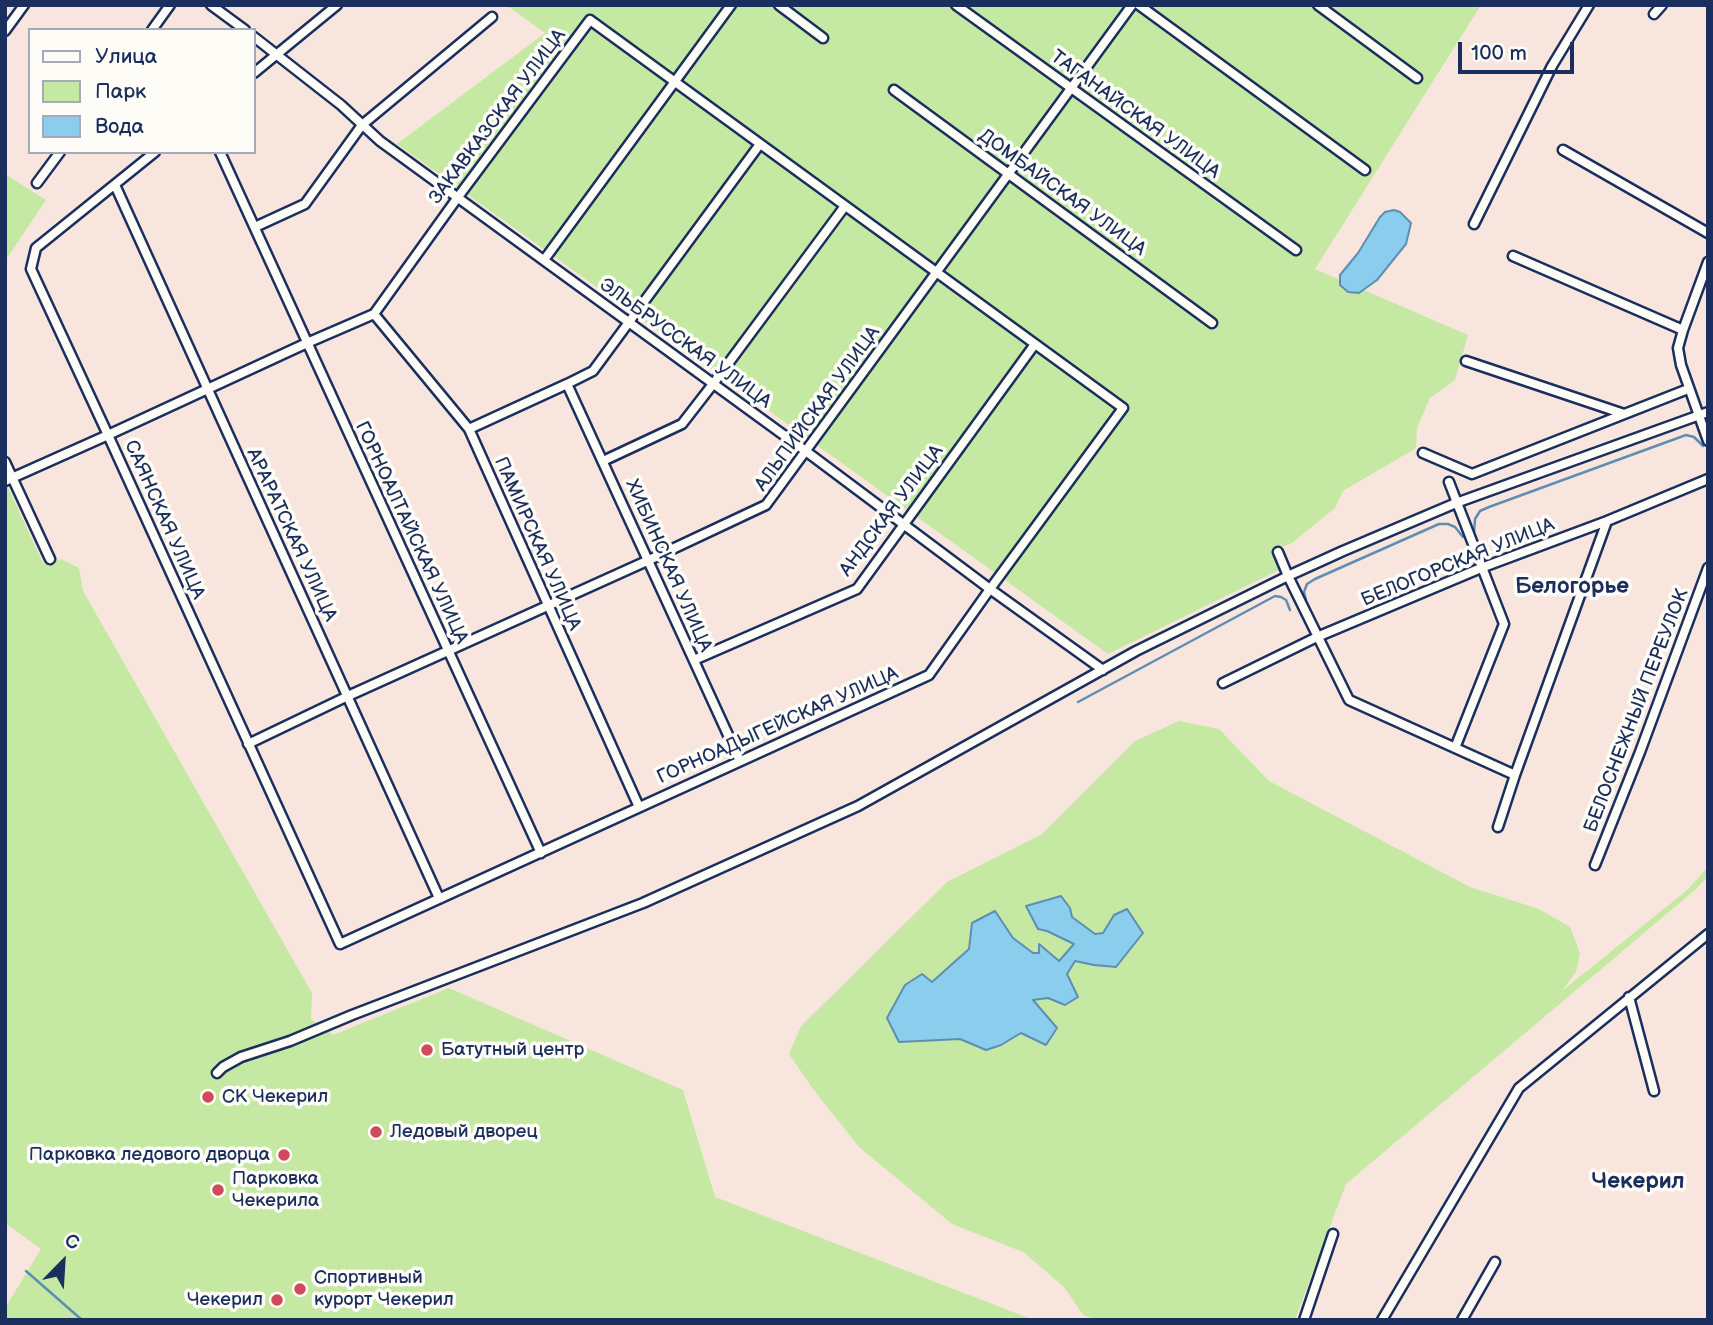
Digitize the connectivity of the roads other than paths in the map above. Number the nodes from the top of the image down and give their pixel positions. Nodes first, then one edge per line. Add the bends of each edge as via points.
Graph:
1 (24, 5) edge
2 (170, 5) edge
3 (211, 5) edge
4 (337, 5) edge
5 (731, 5) edge
6 (779, 5) edge
7 (956, 5) edge
8 (1132, 5) edge
9 (1139, 5) edge
10 (1318, 5) edge
11 (1589, 5) edge
12 (1661, 6) edge
13 (1654, 14) dead end
14 (492, 17) dead end
15 (153, 28) edge
16 (242, 28) edge
17 (5, 31) edge
18 (823, 38) dead end
19 (256, 39) edge
20 (277, 56) junction
21 (256, 72) edge
22 (1417, 78) dead end
23 (675, 82) junction
24 (1071, 88) junction
25 (894, 90) dead end
26 (362, 125) junction
27 (760, 144) junction
28 (1563, 150) dead end
29 (59, 154) edge
30 (153, 154) edge
31 (221, 154) edge
32 (1365, 170) dead end
33 (1009, 174) junction
34 (37, 183) dead end
35 (115, 186) junction
36 (457, 197) junction
37 (845, 206) junction
38 (1474, 224) dead end
39 (255, 227) junction
40 (1708, 233) edge
41 (1296, 250) dead end
42 (1513, 256) dead end
43 (544, 260) junction
44 (1708, 262) edge
45 (937, 273) junction
46 (374, 314) junction
47 (629, 323) junction
48 (1212, 323) dead end
49 (1683, 330) junction
50 (307, 343) junction
51 (1035, 344) junction
52 (1466, 361) dead end
53 (567, 384) junction
54 (713, 384) junction
55 (1688, 388) junction
56 (207, 389) junction
57 (1123, 408) joint
58 (1708, 412) edge
59 (1624, 414) junction
60 (1698, 415) junction
61 (469, 429) junction
62 (108, 435) junction
63 (1708, 441) edge
64 (807, 452) junction
65 (1423, 453) dead end
66 (603, 460) junction
67 (5, 462) edge
68 (1708, 479) edge
69 (9, 480) edge
70 (1448, 482) dead end
71 (1456, 503) junction
72 (1607, 521) junction
73 (904, 523) junction
74 (1278, 552) dead end
75 (50, 559) dead end
76 (649, 560) junction
77 (1481, 568) junction
78 (1708, 568) edge
79 (1288, 576) junction
80 (990, 589) junction
81 (547, 605) junction
82 (1317, 637) junction
83 (448, 651) junction
84 (694, 660) junction
85 (1104, 670) junction
86 (1223, 683) dead end
87 (348, 696) junction
88 (248, 744) junction
89 (1455, 748) junction
90 (740, 761) junction
91 (1515, 775) junction
92 (639, 807) junction
93 (1498, 827) dead end
94 (541, 853) junction
95 (1595, 865) dead end
96 (439, 898) junction
97 (1708, 934) edge
98 (340, 944) joint
99 (1629, 997) junction
100 (216, 1073) dead end
101 (1654, 1091) dead end
102 (1333, 1234) dead end
103 (1495, 1262) dead end
104 (1304, 1320) edge
105 (1382, 1320) edge
106 (1462, 1320) edge

1 - 17 street
2 - 15 street
3 - 16 street
4 - 20 street
5 - 23 street
6 - 18 street
7 - 24 street, ТАГАНАЙСКАЯ УЛИЦА
8 - 24 street, АЛЬПИЙСКАЯ УЛИЦА
9 - 32 street
10 - 22 street
11 - 38 street via 1552,66
12 - 13 street
14 - 26 street
19 - 20 street, ЭЛЬБРУССКАЯ УЛИЦА
20 - 21 street
20 - 26 street, ЭЛЬБРУССКАЯ УЛИЦА
23 - 27 street, ЗАКАВКАЗСКАЯ УЛИЦА
23 - 36 street, ЗАКАВКАЗСКАЯ УЛИЦА via 590,20
23 - 43 street
24 - 33 street, АЛЬПИЙСКАЯ УЛИЦА
24 - 41 street, ТАГАНАЙСКАЯ УЛИЦА
25 - 33 street, ДОМБАЙСКАЯ УЛИЦА
26 - 36 street, ЭЛЬБРУССКАЯ УЛИЦА
26 - 39 street via 305,204
27 - 37 street, ЗАКАВКАЗСКАЯ УЛИЦА
27 - 47 street
28 - 40 street
29 - 34 street
30 - 35 street, САЯНСКАЯ УЛИЦА
31 - 39 street, ГОРНОАЛТАЙСКАЯ УЛИЦА
33 - 45 street, АЛЬПИЙСКАЯ УЛИЦА
33 - 48 street, ДОМБАЙСКАЯ УЛИЦА
35 - 56 street, АРАРАТСКАЯ УЛИЦА
35 - 62 street, САЯНСКАЯ УЛИЦА via 36,248 31,269
36 - 43 street, ЭЛЬБРУССКАЯ УЛИЦА
36 - 46 street, ЗАКАВКАЗСКАЯ УЛИЦА
37 - 45 street, ЗАКАВКАЗСКАЯ УЛИЦА
37 - 54 street
39 - 50 street, ГОРНОАЛТАЙСКАЯ УЛИЦА
42 - 49 street
43 - 47 street, ЭЛЬБРУССКАЯ УЛИЦА
44 - 49 street
45 - 51 street, ЗАКАВКАЗСКАЯ УЛИЦА
45 - 64 street, АЛЬПИЙСКАЯ УЛИЦА
46 - 50 street
46 - 61 street, ПАМИРСКАЯ УЛИЦА
47 - 53 street via 593,370
47 - 54 street, ЭЛЬБРУССКАЯ УЛИЦА
49 - 55 street via 1678,348
50 - 56 street
50 - 83 street, ГОРНОАЛТАЙСКАЯ УЛИЦА
51 - 57 street, ЗАКАВКАЗСКАЯ УЛИЦА
51 - 73 street, АНДСКАЯ УЛИЦА
52 - 59 street
53 - 61 street
53 - 66 street, ХИБИНСКАЯ УЛИЦА
54 - 64 street, ЭЛЬБРУССКАЯ УЛИЦА
54 - 66 street via 682,424
55 - 59 street
55 - 60 street
56 - 62 street
56 - 87 street, АРАРАТСКАЯ УЛИЦА
57 - 80 street, ГОРНОАДЫГЕЙСКАЯ УЛИЦА
58 - 60 street
59 - 65 street via 1472,474
60 - 63 street
60 - 71 street
61 - 81 street, ПАМИРСКАЯ УЛИЦА
62 - 69 street
62 - 88 street, САЯНСКАЯ УЛИЦА
64 - 73 street, ЭЛЬБРУССКАЯ УЛИЦА
64 - 76 street, АЛЬПИЙСКАЯ УЛИЦА via 766,505
66 - 76 street, ХИБИНСКАЯ УЛИЦА
67 - 69 street
68 - 72 street, БЕЛОГОРСКАЯ УЛИЦА
69 - 75 street
70 - 71 street
71 - 77 street
71 - 79 street
72 - 77 street, БЕЛОГОРСКАЯ УЛИЦА
72 - 91 street
73 - 80 street, ЭЛЬБРУССКАЯ УЛИЦА
73 - 84 street, АНДСКАЯ УЛИЦА via 857,589
74 - 79 street
76 - 81 street, АЛЬПИЙСКАЯ УЛИЦА
76 - 84 street, ХИБИНСКАЯ УЛИЦА
77 - 82 street, БЕЛОГОРСКАЯ УЛИЦА
77 - 89 street via 1504,624
78 - 95 street, БЕЛОСНЕЖНЫЙ ПЕРЕУЛОК
79 - 82 street
79 - 85 street
80 - 85 street, ЭЛЬБРУССКАЯ УЛИЦА
80 - 90 street, ГОРНОАДЫГЕЙСКАЯ УЛИЦА via 929,675
81 - 83 street, АЛЬПИЙСКАЯ УЛИЦА
81 - 92 street, ПАМИРСКАЯ УЛИЦА
82 - 86 street, БЕЛОГОРСКАЯ УЛИЦА
82 - 89 street via 1349,700
83 - 87 street, АЛЬПИЙСКАЯ УЛИЦА
83 - 94 street, ГОРНОАЛТАЙСКАЯ УЛИЦА
84 - 90 street, ХИБИНСКАЯ УЛИЦА
85 - 100 street via 858,806 643,903 241,1057
87 - 88 street, АЛЬПИЙСКАЯ УЛИЦА
87 - 96 street, АРАРАТСКАЯ УЛИЦА
88 - 98 street, САЯНСКАЯ УЛИЦА
89 - 91 street
90 - 92 street, ГОРНОАДЫГЕЙСКАЯ УЛИЦА
91 - 93 street
92 - 94 street, ГОРНОАДЫГЕЙСКАЯ УЛИЦА
94 - 96 street, ГОРНОАДЫГЕЙСКАЯ УЛИЦА
96 - 98 street, ГОРНОАДЫГЕЙСКАЯ УЛИЦА
97 - 99 street
99 - 101 street
99 - 105 street via 1519,1088
102 - 104 street
103 - 106 street

